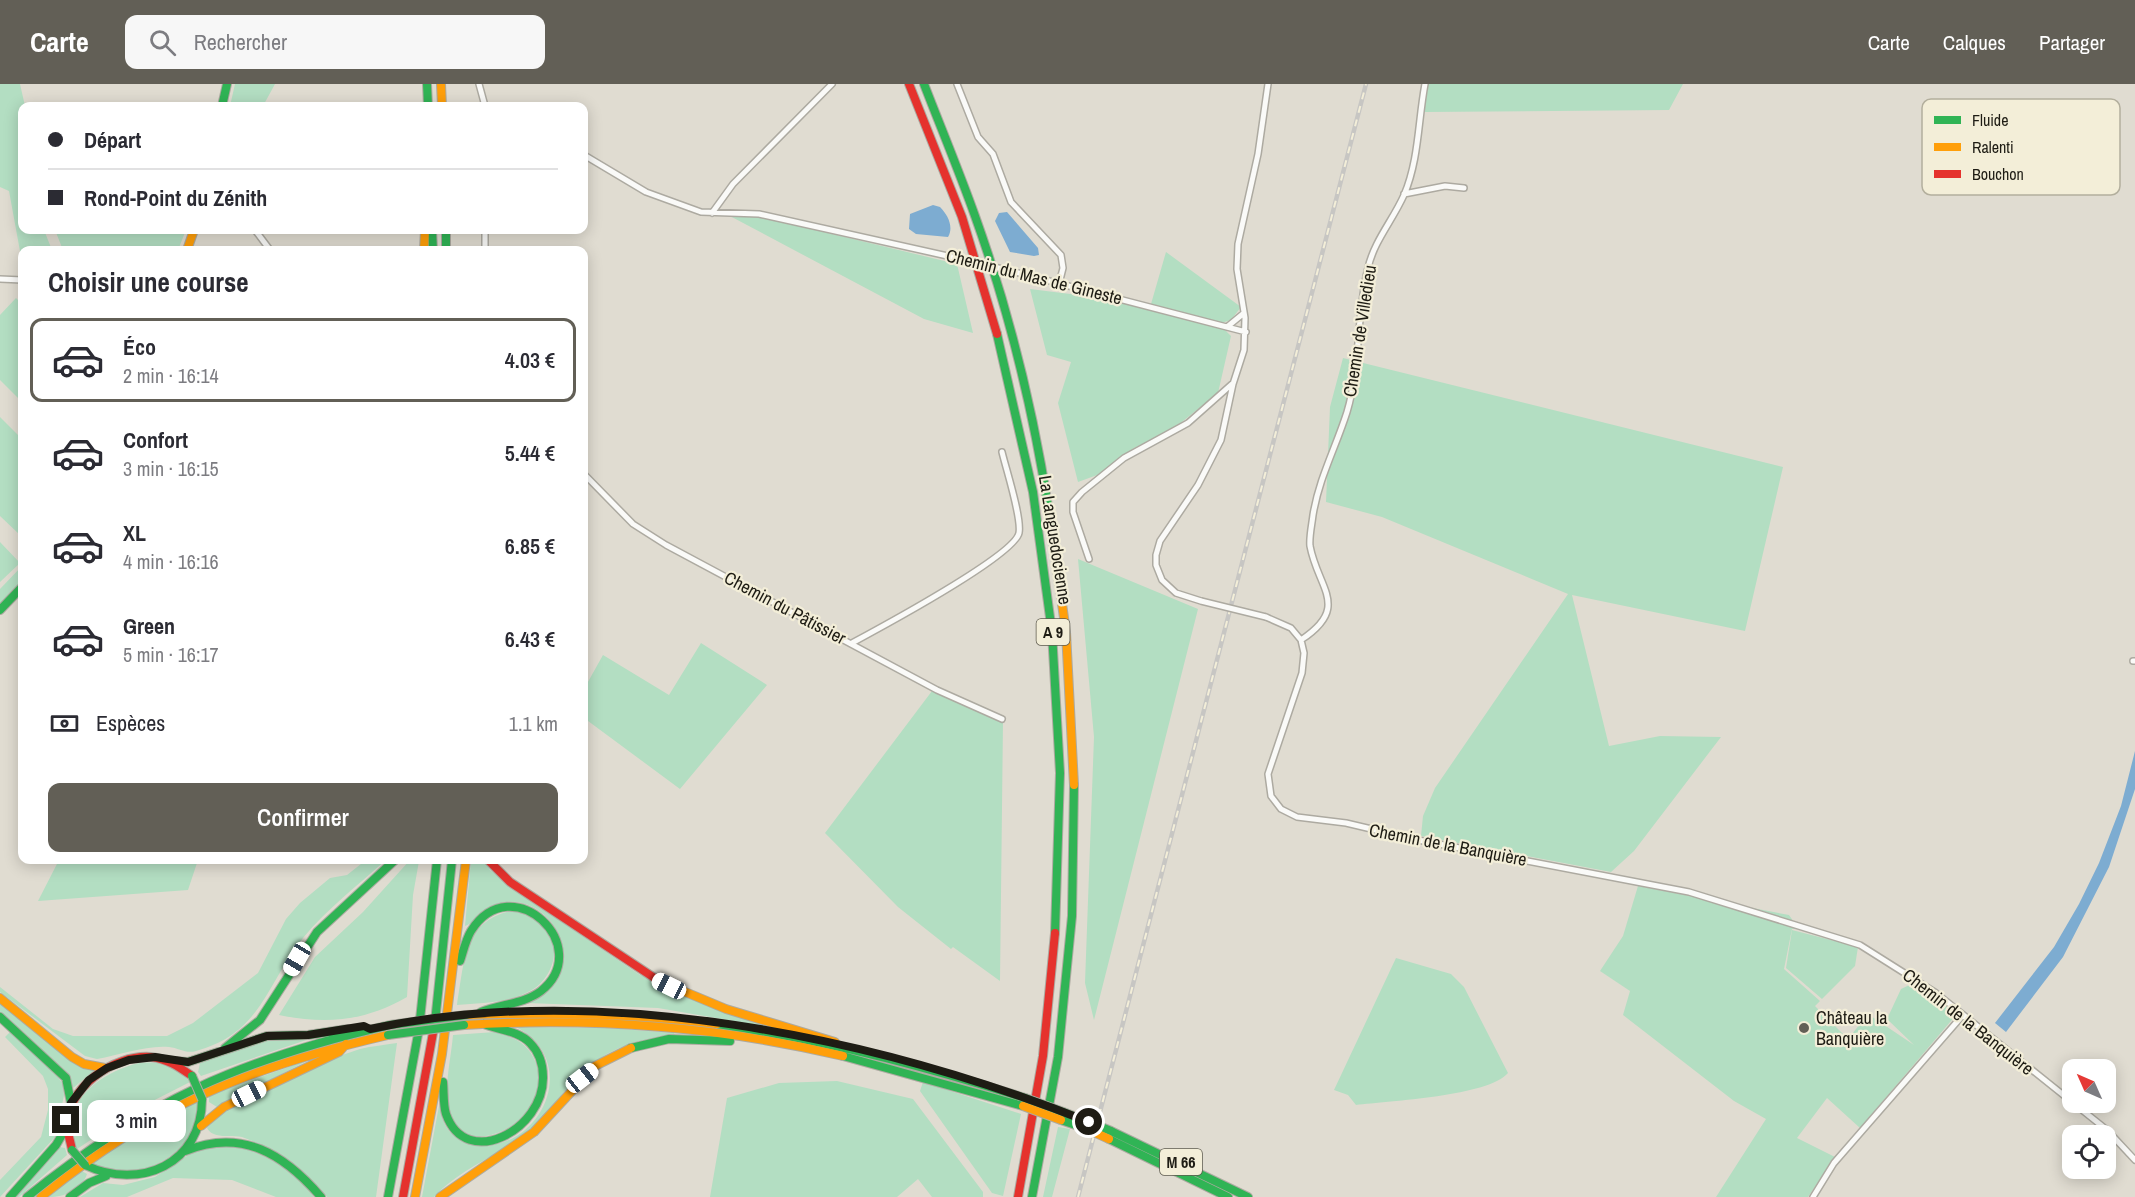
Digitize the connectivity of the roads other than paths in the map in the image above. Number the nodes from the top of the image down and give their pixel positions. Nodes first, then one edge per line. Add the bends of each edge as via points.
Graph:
1 (227, 84) edge
2 (428, 84) edge
3 (441, 84) edge
4 (479, 84) edge
5 (832, 84) edge
6 (909, 84) edge
7 (924, 84) edge
8 (957, 84) edge
9 (1268, 84) edge
10 (1425, 84) edge
11 (223, 102) edge
12 (428, 102) edge
13 (442, 102) edge
14 (484, 102) edge
15 (588, 157) edge
16 (1464, 188) dead end
17 (1404, 194) junction
18 (712, 213) junction
19 (0, 279) edge
20 (18, 280) edge
21 (1059, 284) junction
22 (1244, 313) junction
23 (1227, 327) junction
24 (1246, 333) junction
25 (1233, 384) junction
26 (1002, 452) dead end
27 (588, 478) edge
28 (1089, 559) dead end
29 (18, 591) edge
30 (0, 610) edge
31 (1301, 640) junction
32 (852, 643) junction
33 (1002, 719) dead end
34 (391, 864) edge
35 (436, 864) edge
36 (452, 864) edge
37 (465, 864) edge
38 (492, 864) edge
39 (452, 985) junction
40 (0, 998) edge
41 (478, 1014) junction
42 (1962, 1016) junction
43 (0, 1017) edge
44 (482, 1023) junction
45 (370, 1029) junction
46 (748, 1038) junction
47 (346, 1044) junction
48 (842, 1046) junction
49 (225, 1048) junction
50 (442, 1054) junction
51 (172, 1061) junction
52 (107, 1068) junction
53 (1024, 1102) junction
54 (71, 1103) junction
55 (201, 1126) junction
56 (66, 1128) junction
57 (1110, 1135) junction
58 (185, 1151) junction
59 (2135, 1161) edge
60 (107, 1176) junction
61 (24, 1179) junction
62 (5, 1197) edge
63 (10, 1197) edge
64 (27, 1197) edge
65 (41, 1197) edge
66 (70, 1197) edge
67 (321, 1197) edge
68 (388, 1197) edge
69 (403, 1197) edge
70 (415, 1197) edge
71 (440, 1197) edge
72 (1018, 1197) edge
73 (1032, 1197) edge
74 (1228, 1197) edge
75 (1248, 1197) edge
76 (1813, 1197) edge

1 - 11 main road
2 - 12 main road
3 - 13 main road
4 - 14 street
5 - 18 street via 734,184
6 - 72 main road, La Languedocienne / A 9 via 958,206 1002,346 1030,470 1053,628 1062,798 1057,939 1043,1064
7 - 73 main road, La Languedocienne / A 9 via 970,200 1015,344 1046,486 1067,640 1075,776 1072,906 1056,1071
8 - 21 street via 978,137 993,154 1011,202 1061,255
9 - 22 street via 1258,154 1238,244 1237,269
10 - 17 street, Chemin de Villedieu via 1417,146
15 - 18 street, Chemin du Mas de Gineste via 646,192
16 - 17 street via 1445,186
17 - 31 street, Chemin de Villedieu via 1367,268 1351,393 1316,497 1310,546 1330,604 1325,620
18 - 21 street, Chemin du Mas de Gineste, bridge via 759,214
19 - 20 street
21 - 23 street, Chemin du Mas de Gineste
22 - 23 street
22 - 24 street
23 - 24 street, Chemin du Mas de Gineste
24 - 25 street
25 - 28 street via 1188,423 1124,458 1073,502 1072,512
25 - 31 street, bridge via 1221,440 1198,485 1160,541 1156,565 1162,580 1176,593 1266,618 1291,628
26 - 32 street via 1020,525 1016,540 966,578
27 - 32 street, Chemin du Pâtissier via 640,529
29 - 30 main road
31 - 42 street, Chemin de la Banquière via 1302,673 1268,774 1271,796 1281,809 1297,816 1689,892 1768,915 1860,945 1936,993
32 - 33 street, Chemin du Pâtissier via 952,698
34 - 49 main road via 317,932 304,947 265,1015
35 - 68 main road via 411,1082
36 - 69 main road via 432,1041
37 - 39 main road
38 - 48 main road via 510,882 650,977 716,1005 825,1037
39 - 41 main road via 465,940 484,914 500,907 518,906 547,922 559,947 558,964 550,981 525,1000 490,1007
39 - 50 main road
40 - 52 main road via 72,1057
41 - 45 main road, M 66, bridge
41 - 48 main road, M 66 via 621,1013 678,1017
42 - 59 street, Chemin de la Banquière via 2107,1130
42 - 76 street via 1834,1163
43 - 54 main road via 66,1078
44 - 46 main road, M 66 via 568,1019 644,1023
44 - 47 main road, M 66, bridge
44 - 50 main road via 527,1040 540,1058 545,1077 541,1101 523,1126 483,1143 460,1136 444,1112
45 - 49 main road, M 66 via 364,1026 308,1035 267,1036
45 - 64 main road, M 66 via 286,1052 191,1087 104,1136
46 - 53 main road, M 66 via 898,1069
46 - 71 main road via 661,1040 619,1052 582,1078 536,1131 470,1172
47 - 55 main road, M 66 via 339,1052 224,1107
47 - 65 main road, M 66 via 232,1080 171,1106 92,1155
48 - 53 main road, M 66 via 921,1064
49 - 51 main road, M 66 via 188,1062
50 - 70 main road
51 - 52 main road via 145,1057
51 - 55 main road, bridge via 192,1076 202,1099
52 - 54 main road via 89,1080
53 - 57 main road, M 66, bridge
54 - 56 main road
55 - 58 main road
56 - 60 main road, bridge via 72,1150 85,1166
56 - 61 main road via 56,1145
57 - 74 main road, M 66
57 - 75 main road, M 66
58 - 60 main road via 145,1174
58 - 67 main road via 211,1140 244,1143 291,1166
60 - 66 main road
61 - 62 main road
61 - 63 main road

